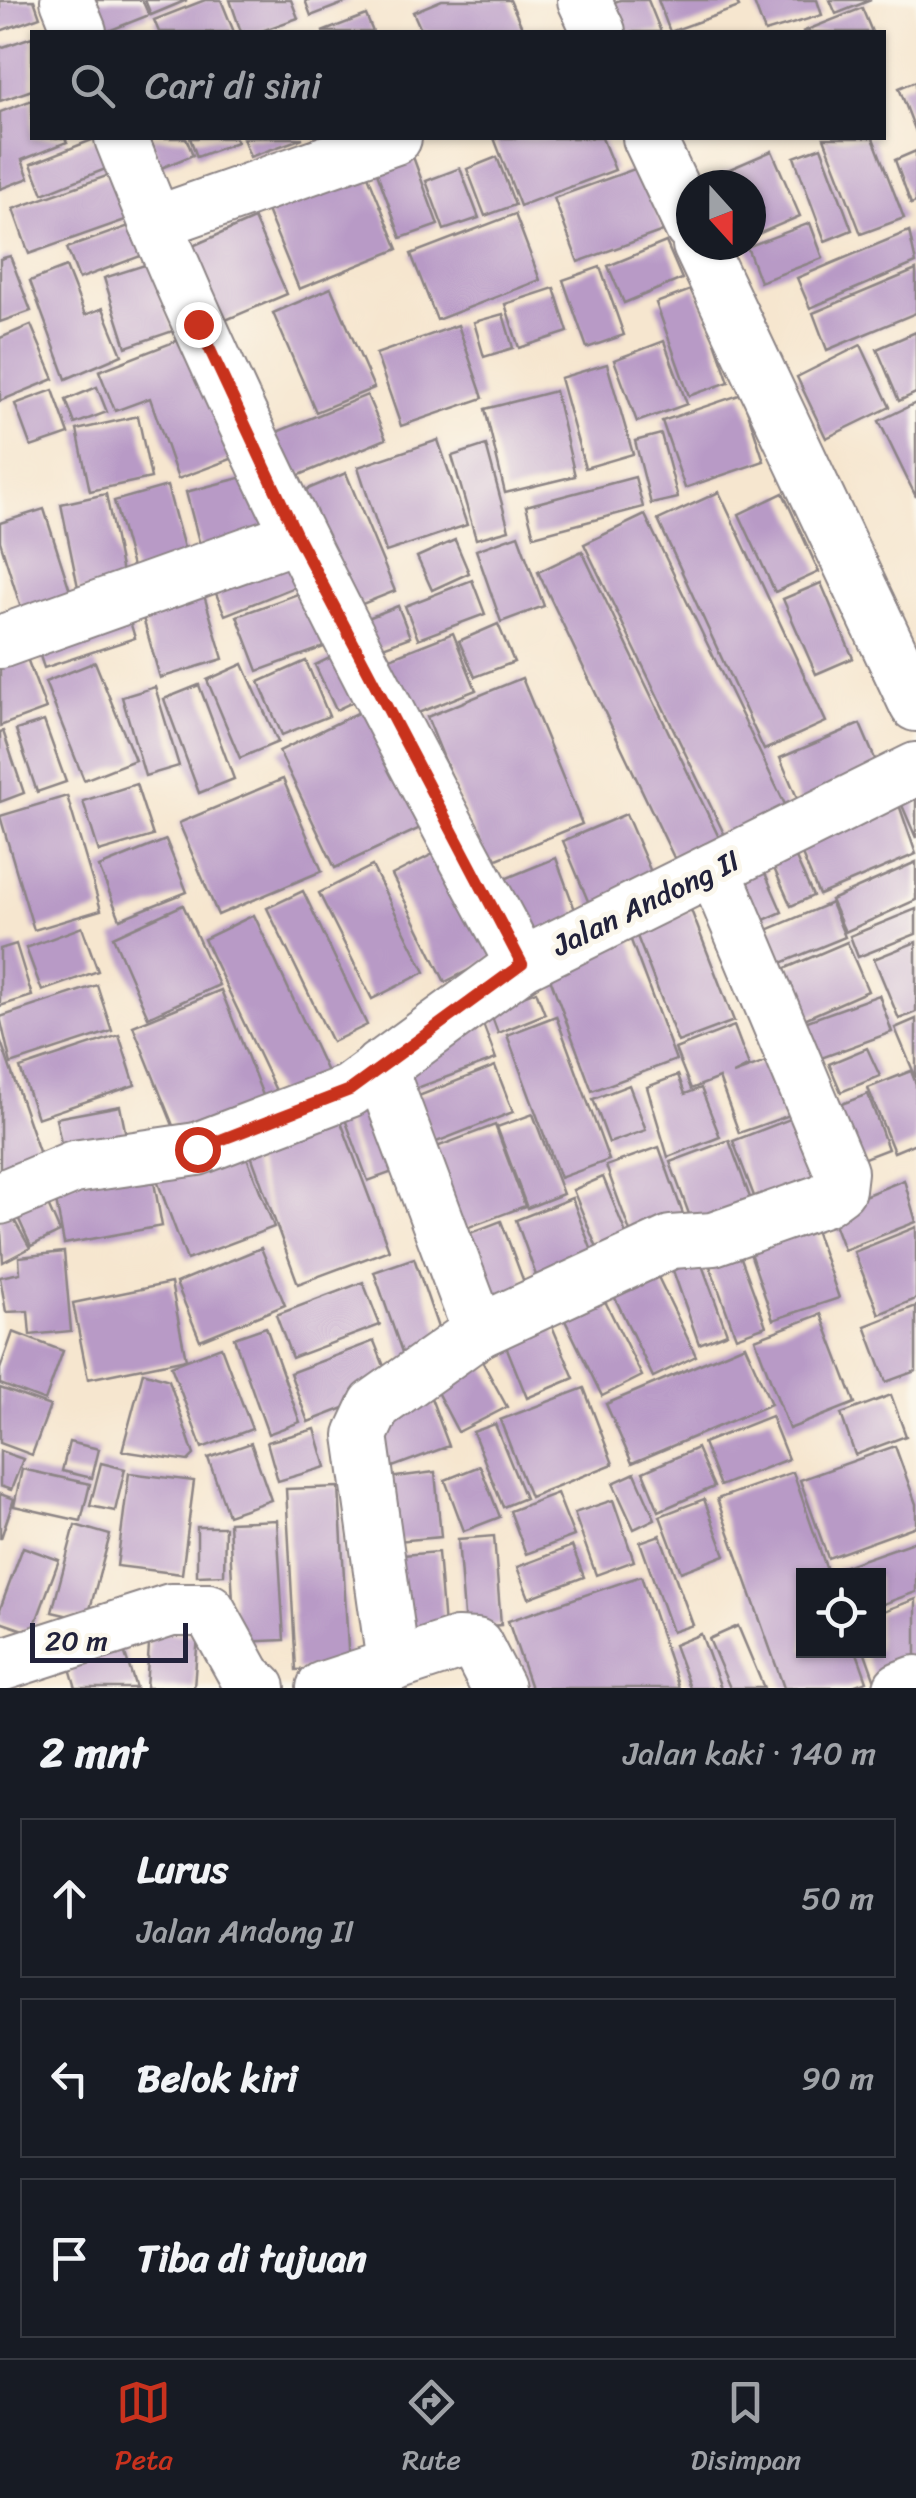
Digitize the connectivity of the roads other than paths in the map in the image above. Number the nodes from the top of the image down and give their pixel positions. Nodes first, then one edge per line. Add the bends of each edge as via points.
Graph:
1 (67, 0) edge
2 (584, 0) edge
3 (79, 30) edge
4 (599, 30) edge
5 (122, 140) edge
6 (389, 140) edge
7 (650, 140) edge
8 (676, 195) edge
9 (154, 222) junction
10 (706, 260) edge
11 (297, 536) junction
12 (0, 642) edge
13 (916, 704) edge
14 (916, 770) edge
15 (714, 870) junction
16 (522, 964) junction
17 (380, 1067) junction
18 (0, 1198) edge
19 (479, 1331) junction
20 (393, 1663) junction
21 (0, 1665) edge
22 (916, 1682) edge
23 (259, 1688) edge
24 (323, 1688) edge
25 (498, 1688) edge
26 (900, 1688) edge

1 - 3 street
2 - 4 street
5 - 9 street
6 - 9 street
7 - 8 street
9 - 11 street
10 - 13 street
11 - 12 street
11 - 16 street
14 - 15 street, Jalan Andong II
15 - 16 street, Jalan Andong II
15 - 19 street via 842,1172 840,1189 713,1240 671,1242
16 - 17 street, Jalan Andong II
17 - 18 street, Jalan Andong II via 350,1090 197,1149 74,1167
17 - 19 street
19 - 20 street via 375,1405 361,1435
20 - 24 street
20 - 25 street via 457,1644 476,1645
21 - 23 street via 171,1610 209,1610 246,1678
22 - 26 street

